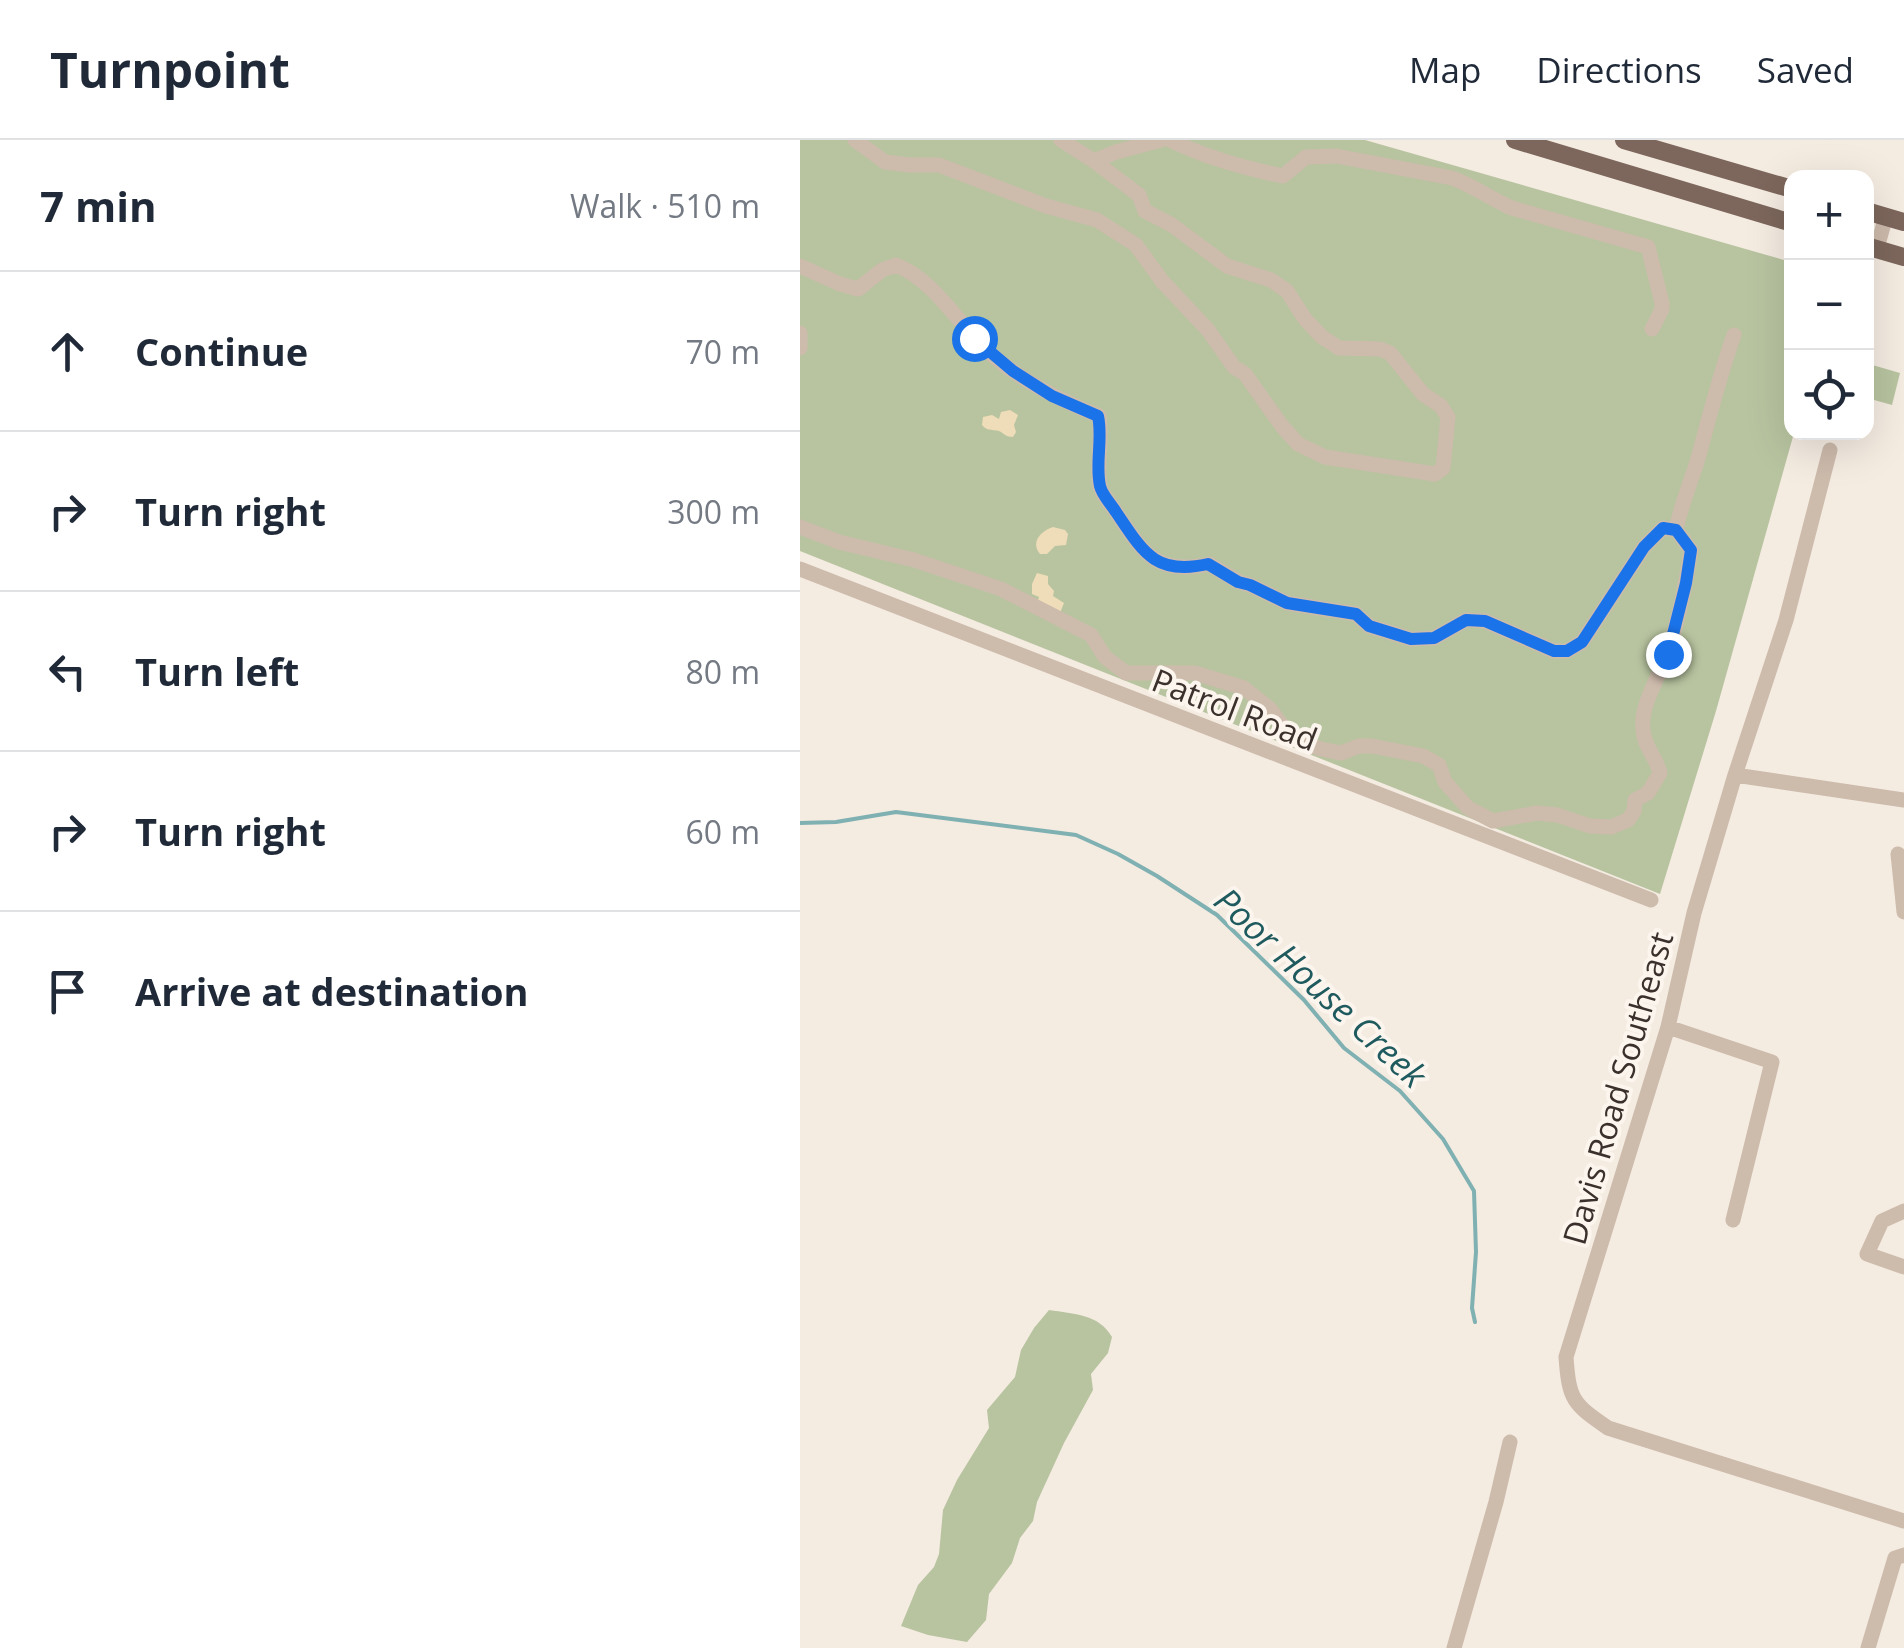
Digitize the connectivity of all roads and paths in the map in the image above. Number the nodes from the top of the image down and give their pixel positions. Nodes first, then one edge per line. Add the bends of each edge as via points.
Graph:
1 (855, 140) edge
2 (1061, 140) edge
3 (1161, 140) edge
4 (1170, 140) edge
5 (1515, 140) edge
6 (1624, 140) edge
7 (1094, 162) junction
8 (1784, 188) edge
9 (1895, 219) edge
10 (1784, 221) edge
11 (1874, 245) edge
12 (1874, 248) edge
13 (1904, 256) edge
14 (800, 266) edge
15 (1652, 330) dead end
16 (800, 333) edge
17 (1734, 335) dead end
18 (800, 348) edge
19 (1830, 450) dead end
20 (800, 527) edge
21 (1676, 530) junction
22 (800, 569) edge
23 (1735, 775) junction
24 (1904, 800) edge
25 (1898, 854) dead end
26 (1652, 900) dead end
27 (1904, 912) edge
28 (1668, 1027) junction
29 (1904, 1211) edge
30 (1733, 1220) dead end
31 (1904, 1267) edge
32 (1510, 1442) dead end
33 (1904, 1521) edge
34 (1904, 1555) edge
35 (1454, 1648) edge
36 (1868, 1648) edge

1 - 7 street via 885,162 939,165 1097,220 1132,241 1298,444 1325,457 1435,474 1443,468 1448,417 1390,353 1340,348 1322,337 1287,291 1199,248 1145,211 1139,195
2 - 7 street
3 - 7 street
4 - 15 street via 1238,167 1283,176 1306,157 1336,156 1452,178 1512,208 1648,247 1662,303
5 - 10 main road
6 - 8 main road
9 - 11 street
12 - 13 main road
14 - 21 street via 858,289 896,264 907,269 1003,364 1098,416 1100,489 1150,557 1170,566 1208,564 1287,603 1356,614 1369,626 1411,639 1434,638 1466,620 1485,621 1567,651 1582,642 1644,547 1663,528
16 - 18 street
17 - 21 street
19 - 23 street, Davis Road Southeast via 1786,620
20 - 21 street via 1001,589 1091,635 1126,673 1195,672 1244,688 1284,728 1320,749 1372,746 1424,756 1439,765 1468,808 1493,821 1537,814 1611,827 1628,820 1635,800 1648,794 1660,772 1642,726 1686,583 1691,550
22 - 26 street, Patrol Road
23 - 24 street
23 - 28 street, Davis Road Southeast
25 - 27 street
28 - 30 street via 1772,1062
28 - 33 street, Davis Road Southeast via 1566,1357 1573,1400 1608,1428
29 - 31 street via 1882,1221 1867,1254
32 - 35 street
34 - 36 street via 1895,1558

